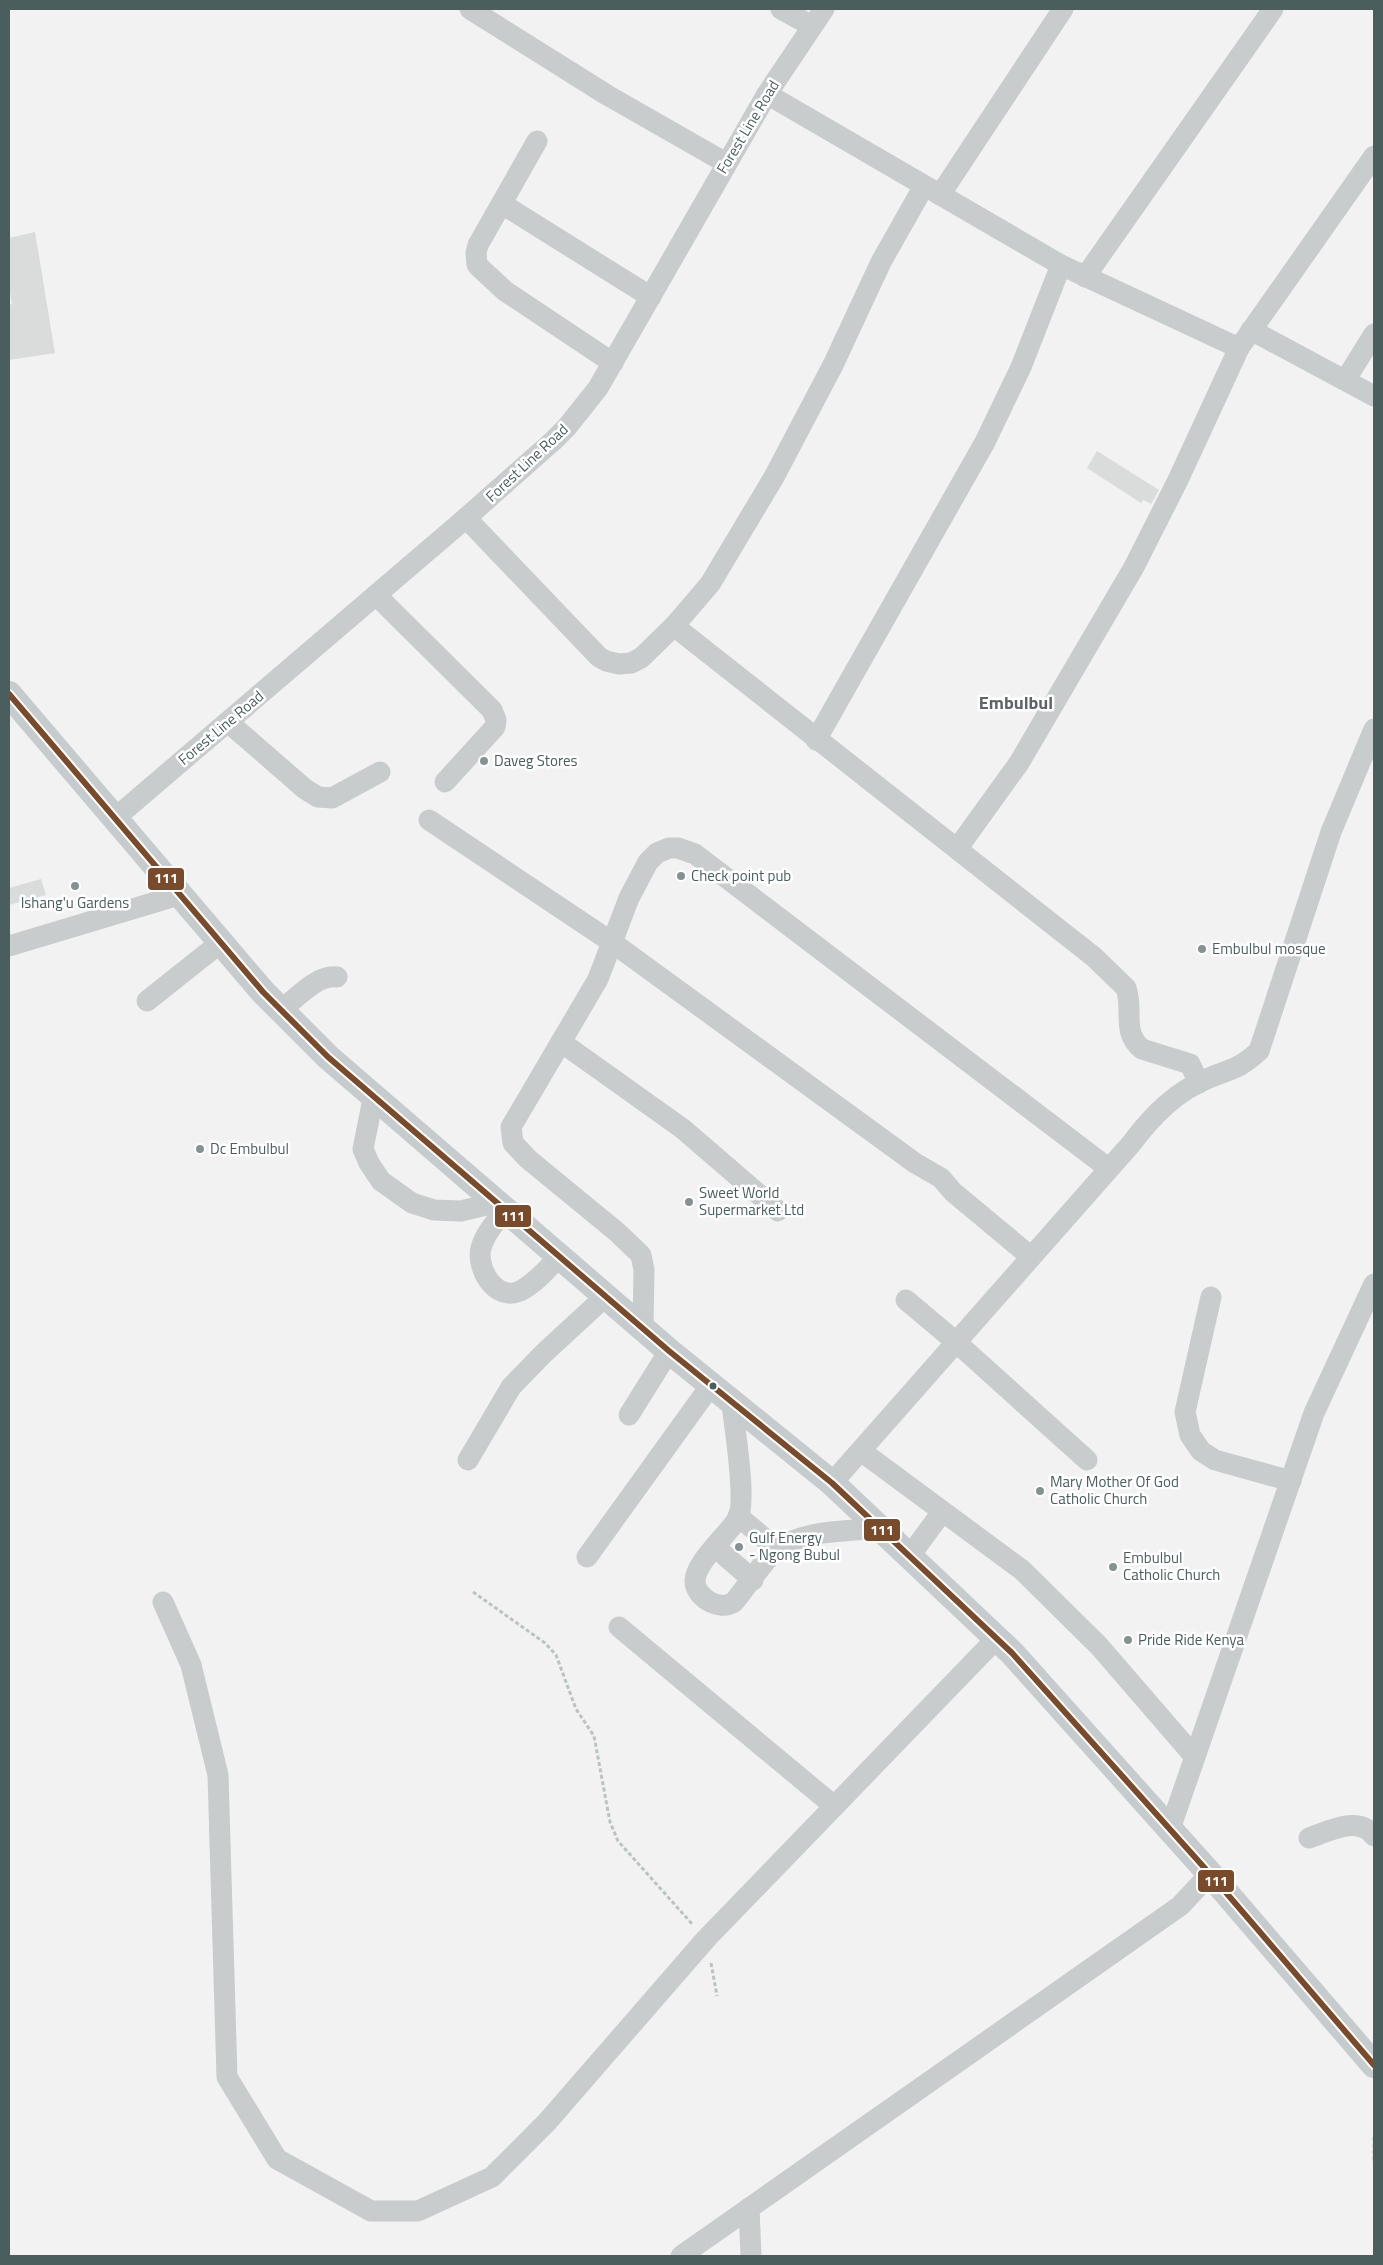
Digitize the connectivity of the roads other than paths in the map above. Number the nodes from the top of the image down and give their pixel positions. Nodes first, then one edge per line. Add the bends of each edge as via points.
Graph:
1 (470, 9) edge
2 (781, 9) edge
3 (1063, 9) edge
4 (1273, 9) edge
5 (818, 17) edge
6 (767, 94) junction
7 (537, 142) dead end
8 (1374, 156) edge
9 (726, 163) junction
10 (932, 191) junction
11 (502, 204) junction
12 (1061, 265) junction
13 (1085, 277) junction
14 (651, 296) junction
15 (1251, 330) junction
16 (1374, 334) edge
17 (1239, 348) junction
18 (613, 363) junction
19 (1346, 379) junction
20 (1374, 396) edge
21 (466, 518) junction
22 (376, 595) junction
23 (674, 626) junction
24 (9, 694) edge
25 (228, 722) junction
26 (1374, 729) edge
27 (816, 740) junction
28 (380, 772) dead end
29 (445, 782) dead end
30 (114, 819) junction
31 (429, 820) dead end
32 (957, 849) junction
33 (179, 895) junction
34 (613, 942) junction
35 (220, 943) junction
36 (9, 946) edge
37 (337, 977) dead end
38 (147, 1001) dead end
39 (280, 1010) junction
40 (561, 1042) junction
41 (1199, 1082) junction
42 (374, 1094) junction
43 (1108, 1168) junction
44 (503, 1205) junction
45 (778, 1210) dead end
46 (561, 1255) junction
47 (1030, 1256) junction
48 (607, 1295) junction
49 (1372, 1296) edge
50 (1211, 1297) dead end
51 (906, 1300) dead end
52 (643, 1326) junction
53 (956, 1342) junction
54 (669, 1351) junction
55 (711, 1386) junction
56 (732, 1403) junction
57 (629, 1415) dead end
58 (861, 1451) junction
59 (468, 1460) dead end
60 (1086, 1460) dead end
61 (1291, 1481) junction
62 (832, 1483) junction
63 (942, 1512) junction
64 (738, 1516) junction
65 (880, 1528) junction
66 (715, 1547) junction
67 (777, 1549) junction
68 (587, 1557) dead end
69 (909, 1557) junction
70 (753, 1580) junction
71 (163, 1602) dead end
72 (619, 1627) dead end
73 (996, 1639) junction
74 (1194, 1756) junction
75 (834, 1806) junction
76 (1170, 1829) junction
77 (1374, 1836) edge
78 (1309, 1838) dead end
79 (1210, 1874) junction
80 (1374, 2065) edge
81 (749, 2208) junction
82 (681, 2256) edge
83 (751, 2256) edge

1 - 9 street via 607,95
2 - 5 street
3 - 10 street
4 - 13 street
5 - 6 street, Forest Line Road
6 - 9 street, Forest Line Road
6 - 10 street
7 - 11 street
8 - 15 street
9 - 14 street, Forest Line Road
10 - 12 street
10 - 23 street via 881,262 836,360 774,477 710,584
11 - 14 street
11 - 18 street via 478,246 476,258 480,270 505,291
12 - 13 street
12 - 27 street via 1021,368 985,442
13 - 17 street
14 - 18 street, Forest Line Road
15 - 17 street
15 - 19 street via 1319,368
16 - 19 street
17 - 32 street via 1134,567 1019,764
18 - 21 street, Forest Line Road via 568,427
19 - 20 street
21 - 22 street, Forest Line Road
21 - 23 street via 606,661 625,664 641,658
22 - 25 street, Forest Line Road
22 - 29 street via 495,715 495,727
23 - 27 street
24 - 30 main road
25 - 28 street via 318,797 332,798
25 - 30 street, Forest Line Road
26 - 41 street via 1325,849 1259,1051 1245,1064
27 - 32 street
30 - 33 main road
31 - 34 street
32 - 41 street via 1094,957 1126,988 1128,1025 1137,1044 1142,1049 1190,1064
33 - 35 main road
33 - 36 street
34 - 40 street via 598,979
34 - 43 street via 629,898 653,856 661,850 678,848 695,854
34 - 47 street via 915,1163 941,1178 953,1192
35 - 38 street
35 - 39 main road
37 - 39 street via 329,975 318,981
39 - 42 main road via 328,1057
40 - 45 street via 683,1129
40 - 52 street via 511,1127 513,1143 641,1255 644,1270
41 - 43 street via 1150,1119
42 - 44 main road
42 - 44 street via 363,1149 368,1163 381,1181 412,1203 434,1210 461,1212
43 - 47 street
44 - 46 main road
44 - 46 street via 481,1248 481,1266 488,1280 499,1290 520,1291
46 - 48 main road
47 - 53 street
48 - 52 main road
48 - 59 street via 511,1387
49 - 61 street via 1314,1413
50 - 61 street via 1185,1412 1190,1435 1201,1451 1215,1460
51 - 53 street
52 - 54 main road
53 - 58 street
53 - 60 street
54 - 55 main road
54 - 57 street
55 - 56 main road
55 - 68 street
56 - 62 main road
56 - 64 street via 741,1490
58 - 62 street
58 - 63 street
61 - 74 street
62 - 65 main road
63 - 69 street
63 - 74 street via 1022,1570 1066,1611
64 - 66 street
64 - 67 street
65 - 67 street via 812,1535
65 - 69 main road
66 - 70 street
66 - 70 street via 699,1569 695,1580 697,1590 716,1606 727,1608
67 - 70 street
69 - 73 main road
71 - 75 street via 191,1664 218,1774 227,2077 277,2158 371,2211 418,2211 492,2177 547,2122 706,1939
72 - 75 street
73 - 75 street
73 - 76 main road
74 - 76 street
76 - 79 main road
77 - 78 street via 1370,1830 1358,1825 1342,1826
79 - 80 main road
79 - 81 street via 1180,1906
81 - 82 street
81 - 83 street

